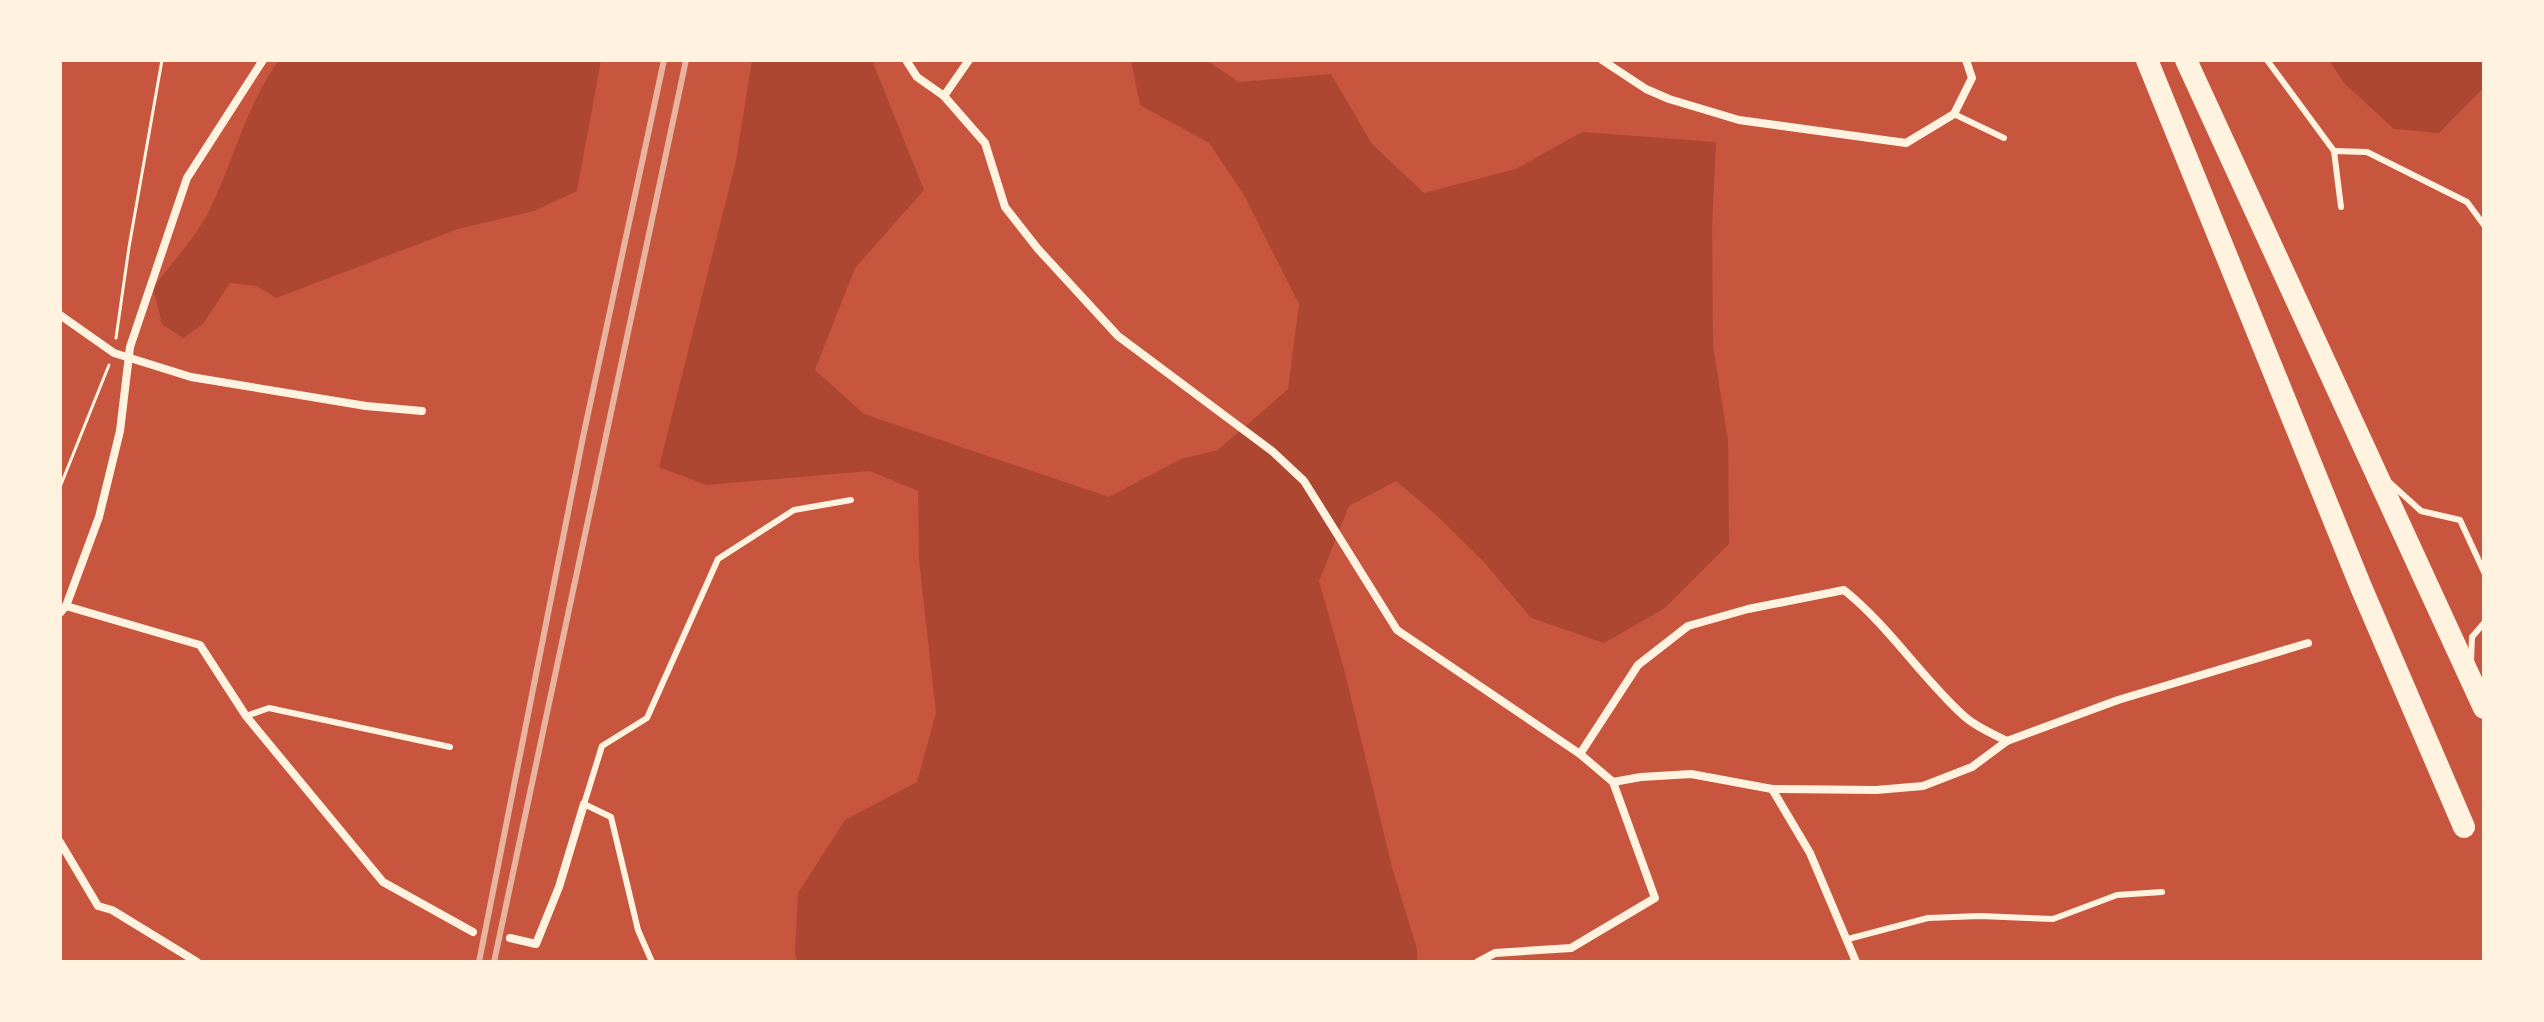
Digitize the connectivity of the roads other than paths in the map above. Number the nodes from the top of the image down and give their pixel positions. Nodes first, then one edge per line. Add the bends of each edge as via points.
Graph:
1 (263, 60) edge
2 (906, 60) edge
3 (969, 60) edge
4 (1602, 60) edge
5 (1966, 60) edge
6 (2147, 60) edge
7 (2186, 60) edge
8 (2267, 60) edge
9 (944, 96) junction
10 (1954, 114) junction
11 (2004, 138) dead end
12 (2334, 151) junction
13 (2341, 207) dead end
14 (2484, 225) edge
15 (60, 315) edge
16 (128, 357) junction
17 (422, 411) dead end
18 (2377, 471) junction
19 (851, 500) dead end
20 (2484, 572) edge
21 (63, 610) edge
22 (2484, 623) edge
23 (2308, 643) dead end
24 (2470, 676) junction
25 (2484, 708) edge
26 (246, 716) junction
27 (2007, 741) junction
28 (450, 747) dead end
29 (1580, 754) junction
30 (1613, 782) junction
31 (1772, 789) junction
32 (584, 804) junction
33 (2464, 827) dead end
34 (60, 842) edge
35 (2162, 892) dead end
36 (473, 932) dead end
37 (510, 938) dead end
38 (1848, 939) junction
39 (197, 962) edge
40 (652, 962) edge
41 (1478, 962) edge
42 (1856, 962) edge

1 - 16 street via 187,178
2 - 9 street via 917,77
3 - 9 street
4 - 10 street via 1657,94 1739,120 1906,143
5 - 10 street via 1972,78
6 - 33 highway
7 - 18 highway
8 - 12 lane
9 - 29 street via 985,143 1005,207 1038,249 1118,336 1304,481 1397,630
10 - 11 lane
12 - 13 lane
12 - 14 lane via 2367,152 2467,202
15 - 16 street
16 - 17 street via 191,377
16 - 21 street via 120,431 99,517
18 - 20 lane via 2421,511 2460,520
18 - 24 highway
19 - 32 lane via 794,510 718,559 647,718 602,746
21 - 26 street via 200,645
22 - 24 lane via 2472,637
23 - 27 street via 2118,700
24 - 25 highway
26 - 28 lane via 269,708
26 - 36 street via 383,882
27 - 29 street via 1967,719 1870,611 1844,590 1688,626 1638,665
27 - 31 street via 1972,767 1923,786
29 - 30 street
30 - 31 street via 1691,774
30 - 41 street via 1655,898 1571,948 1495,953
31 - 38 street via 1810,853
32 - 37 street via 536,944
32 - 40 lane via 611,817 638,930
34 - 39 street via 98,906
35 - 38 lane via 2117,895 2053,919 1928,918
38 - 42 street

